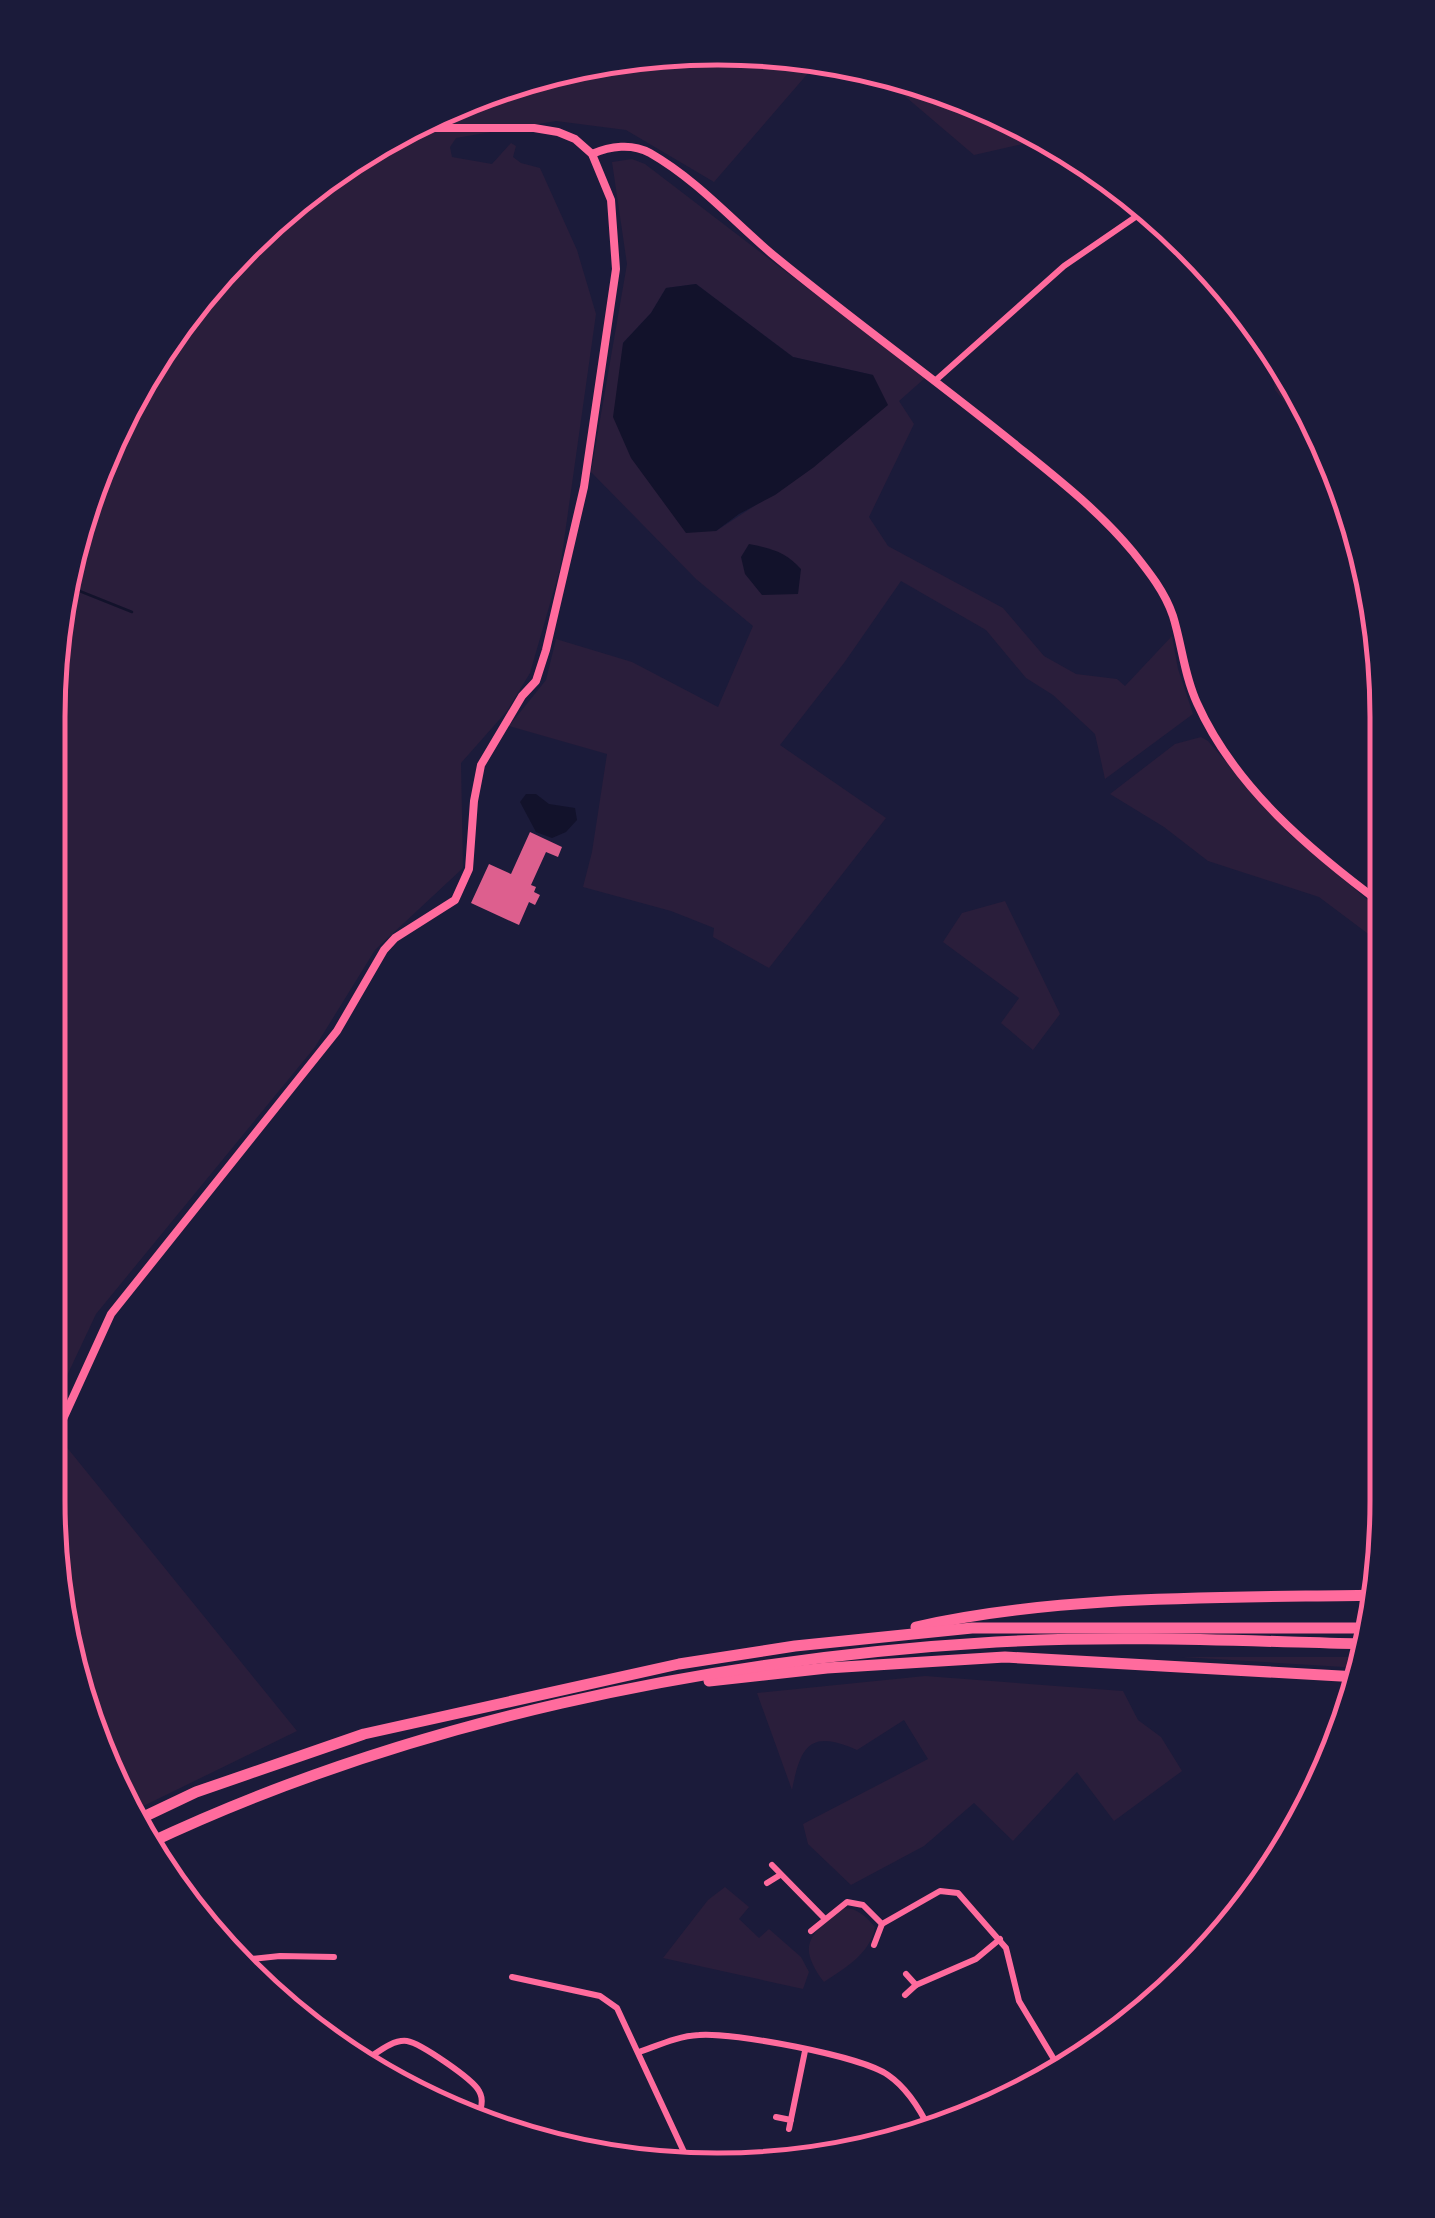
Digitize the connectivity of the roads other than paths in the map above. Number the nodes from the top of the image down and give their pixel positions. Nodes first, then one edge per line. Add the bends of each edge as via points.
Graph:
1 (438, 128) edge
2 (592, 154) junction
3 (1136, 217) edge
4 (936, 380) junction
5 (1370, 895) edge
6 (65, 1415) edge
7 (1362, 1596) edge
8 (1357, 1628) edge
9 (872, 1637) junction
10 (1354, 1644) edge
11 (1346, 1676) edge
12 (647, 1686) junction
13 (146, 1816) edge
14 (159, 1838) edge
15 (772, 1865) dead end
16 (780, 1876) junction
17 (768, 1883) dead end
18 (824, 1918) junction
19 (882, 1924) junction
20 (811, 1931) dead end
21 (1000, 1938) junction
22 (874, 1945) dead end
23 (334, 1957) dead end
24 (253, 1959) edge
25 (906, 1974) dead end
26 (512, 1976) dead end
27 (916, 1984) junction
28 (906, 1995) dead end
29 (805, 2051) junction
30 (639, 2052) junction
31 (374, 2055) edge
32 (1054, 2060) edge
33 (480, 2108) edge
34 (776, 2117) dead end
35 (923, 2119) edge
36 (684, 2152) edge

1 - 2 street via 534,128 575,139
2 - 4 street via 610,148 647,151
2 - 6 street via 611,200 616,269 584,487 536,680 481,765 469,869 455,900 384,950 337,1031 111,1314
3 - 4 street via 1064,266
4 - 5 street via 1082,498 1132,550 1166,598 1187,680 1213,736 1280,818
7 - 9 highway via 1084,1605 951,1619
8 - 9 highway via 1020,1626
9 - 13 highway via 678,1664 364,1734
10 - 12 highway via 998,1642 803,1660
11 - 12 highway via 1004,1658
12 - 14 highway via 372,1756
15 - 16 street
16 - 17 street
16 - 18 street
18 - 19 street via 852,1902
18 - 20 street
19 - 21 street via 948,1890
19 - 22 street
21 - 27 street via 976,1959
21 - 32 street via 1018,2000
23 - 24 street
25 - 27 street
26 - 30 street via 600,1996 618,2008
27 - 28 street
29 - 30 street via 707,2034
29 - 34 street via 790,2124
29 - 35 street via 876,2067 902,2088
30 - 36 street
31 - 33 street via 409,2041 479,2089

